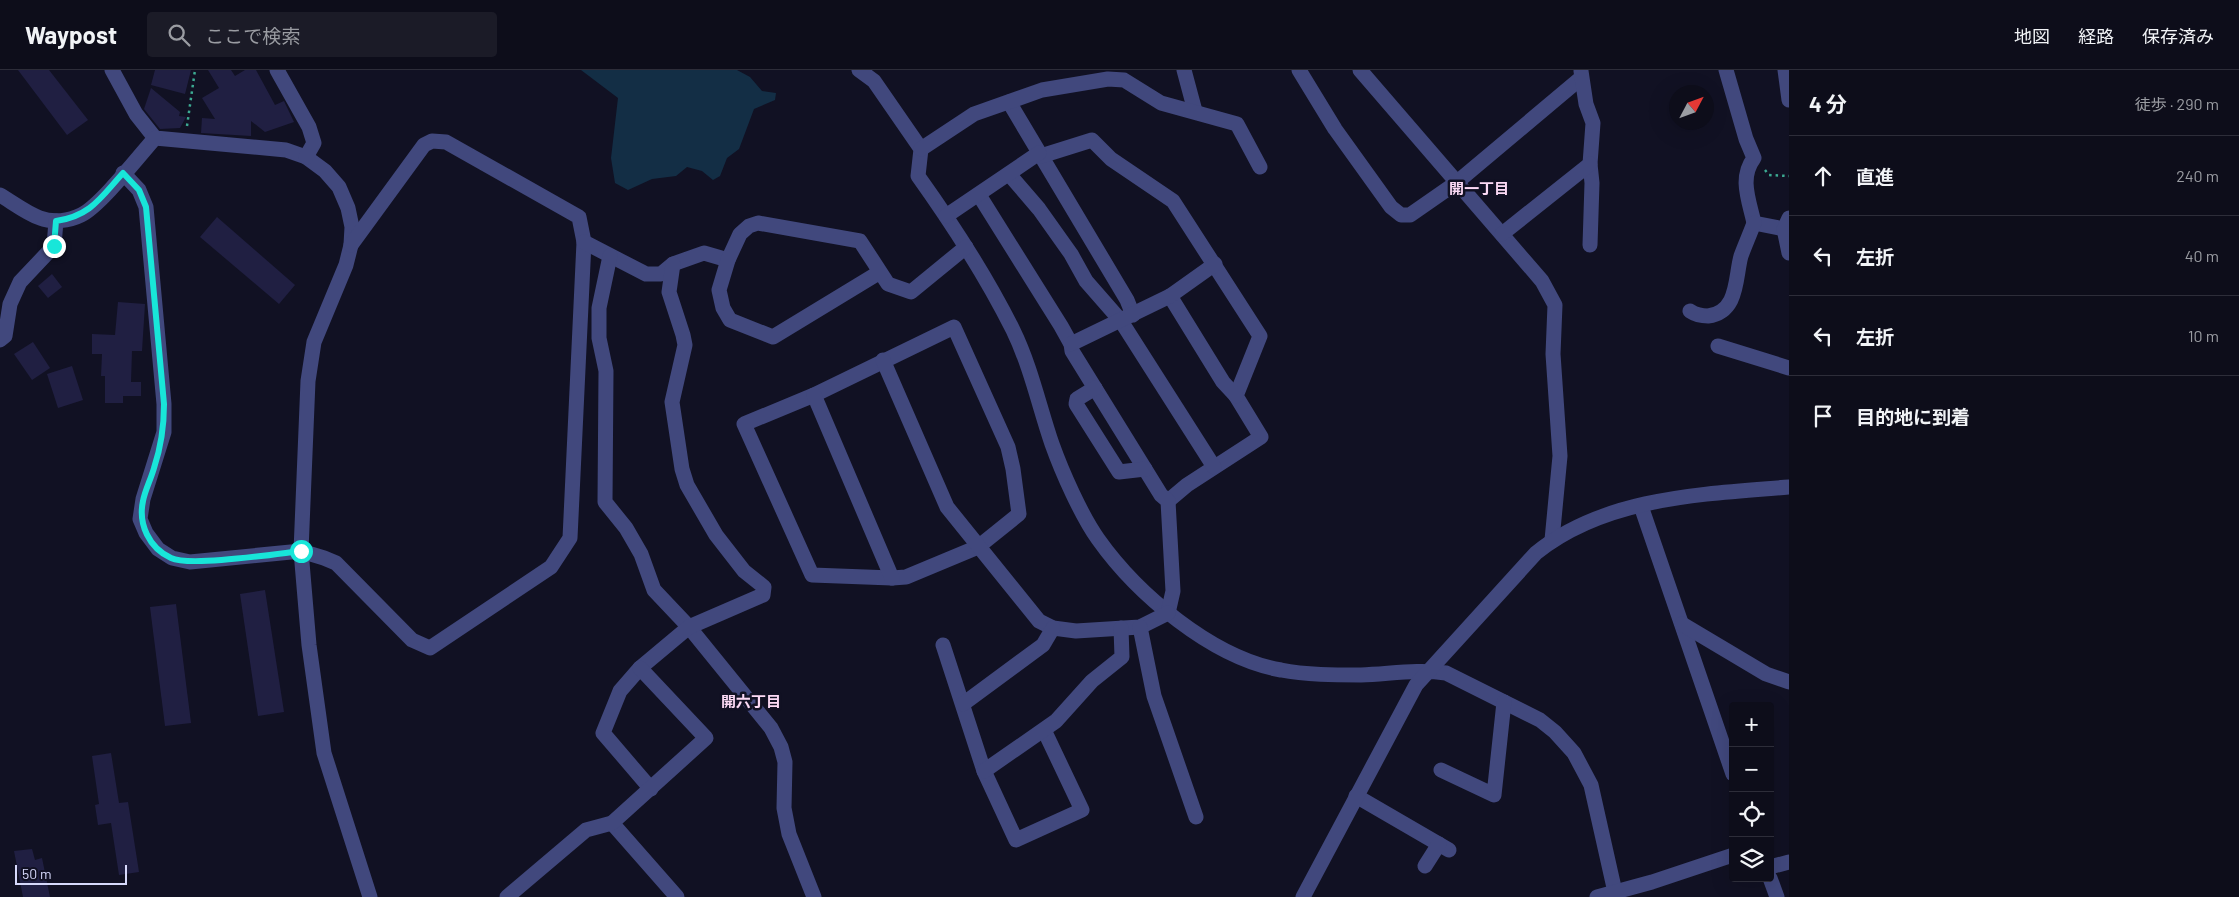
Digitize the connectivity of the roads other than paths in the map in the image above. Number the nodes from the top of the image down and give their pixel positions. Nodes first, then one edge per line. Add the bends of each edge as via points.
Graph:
1 (112, 70) edge
2 (277, 70) edge
3 (859, 70) edge
4 (1184, 70) edge
5 (1299, 70) edge
6 (1360, 70) edge
7 (1726, 70) edge
8 (1785, 70) edge
9 (1106, 74) edge
10 (1581, 74) edge
11 (1789, 100) edge
12 (1009, 102) junction
13 (1195, 111) junction
14 (155, 138) junction
15 (921, 149) junction
16 (1040, 154) junction
17 (306, 157) junction
18 (1590, 164) junction
19 (1260, 167) dead end
20 (123, 173) junction
21 (1009, 174) junction
22 (1456, 183) junction
23 (0, 195) edge
24 (979, 195) junction
25 (946, 216) junction
26 (56, 221) junction
27 (1754, 223) junction
28 (1787, 223) edge
29 (1502, 234) junction
30 (584, 242) junction
31 (351, 245) junction
32 (1590, 245) dead end
33 (966, 247) junction
34 (1789, 253) edge
35 (610, 256) junction
36 (728, 260) junction
37 (672, 264) junction
38 (1215, 264) junction
39 (880, 272) junction
40 (1170, 296) junction
41 (1690, 311) dead end
42 (1127, 318) junction
43 (0, 340) edge
44 (1071, 344) junction
45 (1718, 346) dead end
46 (883, 360) junction
47 (1789, 368) edge
48 (1095, 388) junction
49 (814, 395) junction
50 (1236, 396) junction
51 (1214, 467) junction
52 (1145, 468) junction
53 (1789, 487) edge
54 (1168, 501) junction
55 (1642, 506) junction
56 (1552, 540) junction
57 (978, 547) junction
58 (301, 551) junction
59 (892, 578) junction
60 (1168, 613) junction
61 (1682, 624) junction
62 (689, 627) junction
63 (1140, 627) junction
64 (1053, 628) junction
65 (1121, 628) junction
66 (943, 645) dead end
67 (640, 668) junction
68 (1428, 671) junction
69 (1789, 682) edge
70 (1504, 702) junction
71 (963, 704) junction
72 (1044, 730) junction
73 (1729, 762) edge
74 (1441, 770) dead end
75 (984, 772) junction
76 (651, 789) junction
77 (1356, 796) junction
78 (1196, 817) dead end
79 (612, 823) junction
80 (1729, 856) edge
81 (1789, 862) edge
82 (1425, 866) dead end
83 (1774, 866) edge
84 (1771, 882) edge
85 (1615, 892) junction
86 (370, 897) edge
87 (507, 897) edge
88 (677, 897) edge
89 (814, 897) edge
90 (1303, 897) edge
91 (1597, 897) edge
92 (1777, 897) edge

1 - 14 street via 136,114
2 - 17 street via 309,127 314,143
3 - 15 street via 874,81
4 - 13 street
5 - 22 street via 1335,129 1391,207 1401,215 1410,215
6 - 22 street
7 - 27 street via 1754,158 1747,167 1745,180
8 - 11 street
9 - 12 street
9 - 13 street via 1124,80 1161,103
10 - 18 street via 1593,123
10 - 22 street
12 - 15 street via 974,114
12 - 16 street
13 - 19 street via 1237,124
14 - 17 street via 264,146
14 - 20 street
15 - 25 street via 918,176
16 - 21 street
16 - 38 street via 1092,140 1111,159 1173,201
16 - 42 street via 1127,300
17 - 31 street via 339,187 352,227
18 - 29 street
18 - 32 street
20 - 26 street via 82,215
20 - 58 street via 139,190 146,207 164,404 164,432 140,519 146,533 158,549 172,558 190,562
21 - 24 street
21 - 42 street via 1039,209 1086,281
22 - 29 street
23 - 26 street via 40,218
24 - 25 street
24 - 44 street
25 - 33 street
26 - 43 street via 54,246 20,282 10,304 5,336
27 - 28 street
27 - 41 street via 1741,256 1736,288 1729,303 1713,315
28 - 34 street
29 - 56 street via 1542,281 1555,305 1553,354 1560,456
30 - 31 street via 579,217 446,142 432,142 424,146
30 - 35 street
30 - 58 street via 572,520 570,538 551,566 430,648 412,640 336,563
31 - 58 street via 314,342 308,381
33 - 39 street via 911,292 888,284
33 - 60 street via 1013,331 1031,373 1052,445 1097,538
35 - 37 street via 646,274 661,274
35 - 62 street via 599,308 598,338 606,371 605,502 641,554 654,590
36 - 37 street via 704,253
36 - 39 street via 740,234 758,223 860,241
36 - 39 street via 719,290 730,320 773,337
37 - 62 street via 670,292 685,345 672,402 682,469 687,485 716,535 744,571 764,587 763,596
38 - 40 street
38 - 50 street via 1260,336
40 - 42 street
40 - 50 street via 1223,382
42 - 44 street
42 - 51 street
44 - 48 street via 1072,352
45 - 47 street
46 - 49 street
46 - 57 street via 948,507
46 - 57 street via 954,327 1008,447 1019,514
48 - 52 street
48 - 52 street via 1077,399 1076,404 1119,472
49 - 59 street
49 - 59 street via 744,424 812,575
50 - 51 street via 1261,437
51 - 54 street
52 - 54 street
53 - 55 street
54 - 60 street via 1173,591
55 - 56 street via 1605,516
55 - 61 street
56 - 68 street via 1522,568
57 - 59 street via 906,577
57 - 64 street via 1039,621
58 - 86 street via 309,645 324,753
60 - 63 street
60 - 68 street via 1219,647 1251,662 1280,670 1361,674
61 - 69 street via 1766,674
61 - 73 street
62 - 67 street
62 - 89 street via 771,728 781,747 785,762 784,808 789,834
63 - 65 street
63 - 78 street via 1154,696
64 - 65 street via 1076,631
64 - 71 street via 1043,645
65 - 72 street via 1122,657 1092,681 1068,710
66 - 71 street
67 - 76 street via 620,691 603,733
67 - 76 street via 706,738
68 - 70 street via 1446,673
68 - 77 street via 1412,692
70 - 74 street via 1494,796
70 - 85 street via 1540,720 1574,753 1591,785
71 - 75 street
72 - 75 street
72 - 75 street via 1082,810 1016,840
76 - 79 street
77 - 82 street via 1444,847
77 - 90 street
79 - 87 street via 586,830
79 - 88 street
80 - 85 street
81 - 83 street
84 - 92 street
85 - 91 street

